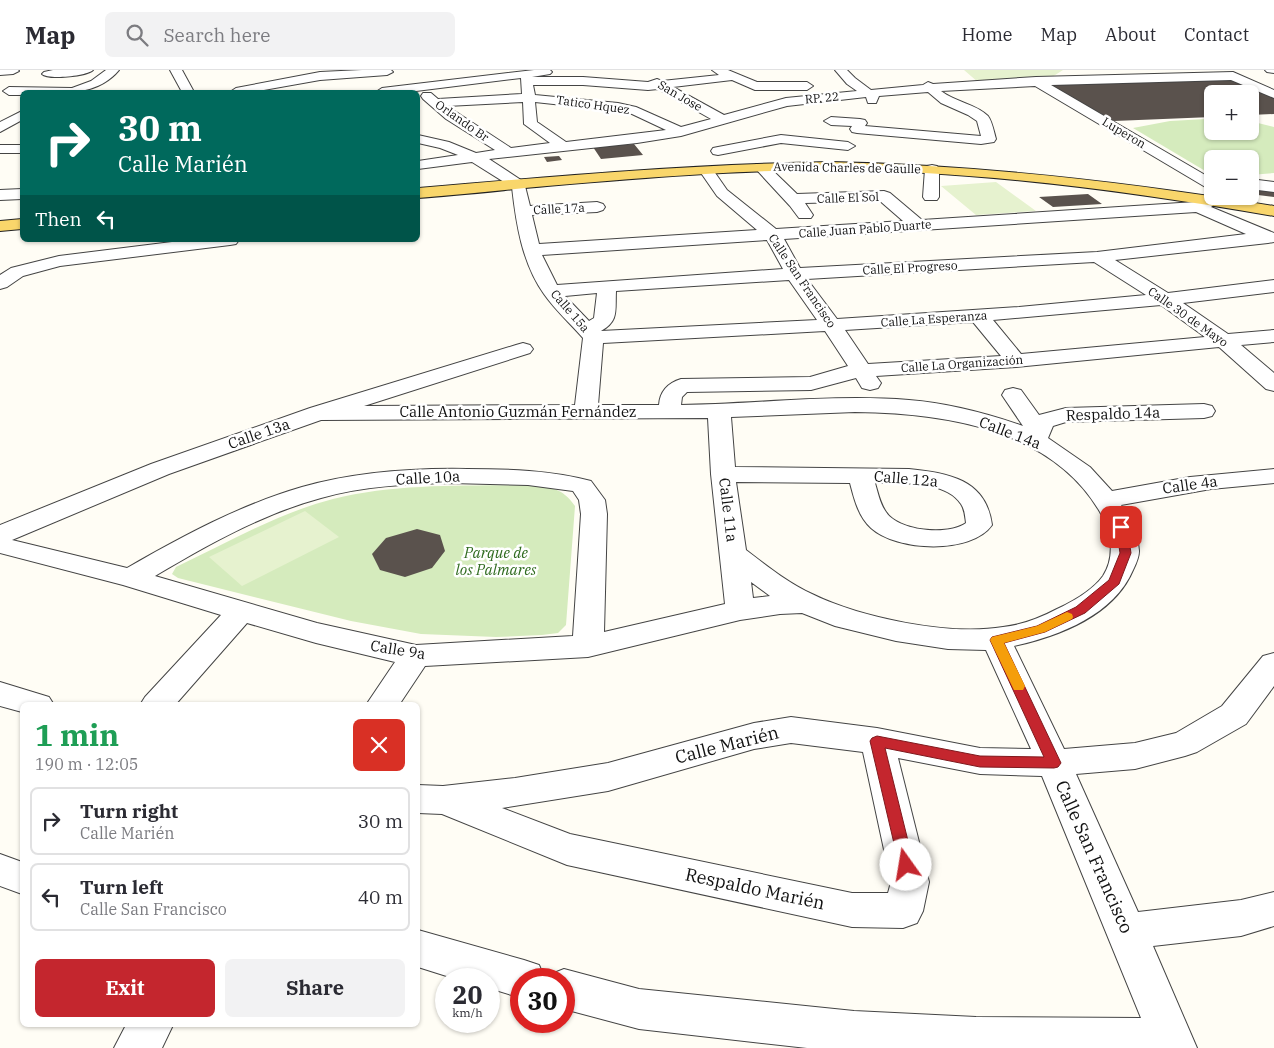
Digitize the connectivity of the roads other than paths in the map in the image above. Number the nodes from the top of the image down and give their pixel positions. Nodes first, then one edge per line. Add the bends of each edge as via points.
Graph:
1 (87, 70) edge
2 (113, 70) edge
3 (176, 70) edge
4 (566, 70) edge
5 (718, 70) edge
6 (841, 70) edge
7 (1159, 70) edge
8 (14, 71) edge
9 (388, 71) edge
10 (0, 72) edge
11 (1233, 73) edge
12 (48, 74) dead end
13 (645, 75) dead end
14 (966, 75) dead end
15 (1071, 75) edge
16 (525, 76) edge
17 (731, 76) junction
18 (1173, 77) junction
19 (1036, 81) junction
20 (925, 84) junction
21 (661, 85) junction
22 (978, 85) junction
23 (417, 88) junction
24 (9, 90) dead end
25 (20, 90) edge
26 (79, 90) edge
27 (187, 90) edge
28 (246, 90) edge
29 (375, 90) edge
30 (400, 90) edge
31 (420, 90) edge
32 (420, 90) edge
33 (869, 93) junction
34 (1274, 94) edge
35 (844, 96) junction
36 (530, 98) junction
37 (436, 103) junction
38 (14, 118) edge
39 (723, 120) junction
40 (831, 121) dead end
41 (928, 123) dead end
42 (858, 126) junction
43 (0, 128) edge
44 (680, 132) junction
45 (920, 136) junction
46 (420, 139) edge
47 (562, 146) junction
48 (0, 149) edge
49 (20, 149) edge
50 (533, 150) junction
51 (718, 151) junction
52 (508, 152) junction
53 (845, 152) junction
54 (472, 157) junction
55 (737, 159) junction
56 (420, 164) edge
57 (762, 167) junction
58 (706, 170) junction
59 (932, 170) junction
60 (514, 178) junction
61 (420, 183) edge
62 (1259, 185) edge
63 (1120, 187) junction
64 (1274, 187) edge
65 (1204, 188) edge
66 (1204, 191) edge
67 (420, 192) edge
68 (1204, 192) edge
69 (1204, 193) edge
70 (1, 194) edge
71 (20, 194) edge
72 (932, 197) dead end
73 (796, 200) junction
74 (1259, 201) edge
75 (1274, 204) edge
76 (1227, 205) edge
77 (1254, 205) edge
78 (597, 207) dead end
79 (1058, 210) dead end
80 (522, 211) junction
81 (1274, 211) edge
82 (20, 215) edge
83 (0, 216) edge
84 (20, 224) edge
85 (0, 226) edge
86 (919, 226) junction
87 (815, 232) junction
88 (773, 235) junction
89 (1271, 239) edge
90 (214, 242) edge
91 (533, 250) junction
92 (1096, 257) junction
93 (794, 274) junction
94 (0, 283) edge
95 (1274, 286) edge
96 (606, 287) junction
97 (551, 291) junction
98 (1167, 300) junction
99 (980, 317) junction
100 (832, 326) junction
101 (590, 333) junction
102 (1274, 336) edge
103 (1224, 341) junction
104 (523, 349) dead end
105 (1016, 361) junction
106 (862, 370) junction
107 (1274, 384) edge
108 (1013, 395) dead end
109 (884, 405) junction
110 (669, 411) junction
111 (719, 411) junction
112 (1204, 411) dead end
113 (586, 412) junction
114 (318, 413) junction
115 (1037, 436) junction
116 (723, 474) junction
117 (860, 476) dead end
118 (1274, 476) edge
119 (1107, 500) junction
120 (0, 535) edge
121 (0, 545) edge
122 (733, 553) junction
123 (131, 578) junction
124 (804, 603) junction
125 (740, 610) junction
126 (241, 611) junction
127 (996, 640) junction
128 (588, 646) junction
129 (416, 656) junction
130 (1274, 664) edge
131 (0, 694) edge
132 (28, 702) edge
133 (159, 702) edge
134 (384, 702) edge
135 (877, 741) junction
136 (1054, 763) junction
137 (430, 799) edge
138 (0, 870) edge
139 (20, 877) edge
140 (1274, 909) edge
141 (1127, 932) junction
142 (420, 950) edge
143 (510, 975) edge
144 (575, 992) edge
145 (151, 1027) edge
146 (1173, 1044) edge
147 (136, 1048) edge

1 - 12 street
2 - 26 street via 96,83
3 - 27 street
4 - 16 street
5 - 17 street
6 - 33 street
7 - 18 street
8 - 10 street
9 - 28 street via 320,76
9 - 29 street
11 - 18 street, RP. 22
11 - 34 street
13 - 21 street, San Jose
14 - 22 street
15 - 18 street, RP. 22
15 - 19 street, RP. 22
16 - 21 street
16 - 23 street
16 - 36 street
17 - 21 street
17 - 35 street via 755,86 812,87
19 - 22 street, RP. 22
19 - 65 street, Luperon
20 - 22 street, RP. 22
20 - 33 street, RP. 22
20 - 45 street via 942,103 973,112 983,119 989,138
21 - 39 street, San Jose
23 - 30 street
23 - 32 street, Orlando Br
24 - 25 street
31 - 37 street, Orlando Br
33 - 35 street, RP. 22
33 - 42 street via 874,97
35 - 39 street, RP. 22 via 778,104
36 - 37 street, Tatico Hquez
36 - 44 street, Tatico Hquez via 628,109
36 - 47 street via 531,124
37 - 52 street, Orlando Br
38 - 43 street
39 - 44 street, RP. 22
40 - 42 street
41 - 45 street
42 - 45 street
42 - 53 street
44 - 47 street, RP. 22
44 - 51 street, Tatico Hquez
46 - 54 street
47 - 50 street, RP. 22
48 - 49 street
50 - 52 street, RP. 22
50 - 60 street
51 - 53 street via 781,139
51 - 55 street, Tatico Hquez
52 - 54 street, RP. 22
53 - 55 main road, Avenida Charles de Gaulle
53 - 66 main road, Avenida Charles de Gaulle via 1026,168
54 - 56 street, RP. 22
54 - 60 street
55 - 60 main road, Avenida Charles de Gaulle
57 - 58 main road, Avenida Charles de Gaulle
57 - 59 main road, Avenida Charles de Gaulle
57 - 73 street via 779,188
58 - 60 main road, Avenida Charles de Gaulle
58 - 88 street, Calle San Francisco via 722,193
59 - 63 main road, Avenida Charles de Gaulle
59 - 72 street
60 - 61 main road, Avenida Charles de Gaulle
60 - 67 main road, Avenida Charles de Gaulle
60 - 80 street, Calle 15a
62 - 64 street
63 - 68 main road, Avenida Charles de Gaulle
63 - 79 street via 1108,198 1117,206
69 - 86 street, Calle Juan Pablo Duarte
70 - 71 street
73 - 86 street, Calle El Sol via 884,196
73 - 87 street
74 - 75 main road
76 - 89 street, Luperon
77 - 81 main road, Avenida Charles de Gaulle
78 - 80 street, Calle 17a
80 - 91 street, Calle 15a
82 - 83 main road
84 - 85 main road
86 - 87 street, Calle Juan Pablo Duarte
87 - 88 street, Calle Juan Pablo Duarte
88 - 91 street, Calle Juan Pablo Duarte
88 - 93 street, Calle San Francisco
89 - 92 street, Calle El Progreso
90 - 94 street via 59,261 17,272
91 - 97 street, Calle 15a
92 - 93 street, Calle El Progreso
92 - 98 street, Calle 30 de Mayo
93 - 96 street, Calle El Progreso
93 - 100 street, Calle San Francisco
95 - 98 street, Calle La Esperanza
96 - 97 street, Calle El Progreso
96 - 101 street via 604,321
97 - 101 street, Calle 15a
98 - 99 street, Calle La Esperanza
98 - 103 street, Calle 30 de Mayo
99 - 100 street, Calle La Esperanza
99 - 105 street
100 - 101 street, Calle La Esperanza
100 - 106 street, Calle San Francisco
101 - 113 street, Calle 15a
102 - 103 street, Calle La Organización
103 - 105 street, Calle La Organización
103 - 107 street, Calle 30 de Mayo
104 - 114 street, Calle 13a
105 - 106 street, Calle La Organización
106 - 109 street, Calle San Francisco
106 - 110 street, Calle La Organización via 811,383 681,386 671,394
108 - 115 street
109 - 111 street, Calle 14a
109 - 115 street, Calle 14a via 967,416
110 - 111 street, Calle Antonio Guzmán Fernández
110 - 113 street, Calle Antonio Guzmán Fernández
111 - 116 street, Calle 11a
112 - 115 street, Respaldo 14a via 1049,417 1040,424
113 - 114 street, Calle Antonio Guzmán Fernández
114 - 120 street, Calle 13a via 160,469
115 - 119 street, Calle 14a
116 - 117 street, Calle 12a
116 - 122 street, Calle 11a
118 - 119 street, Calle 4a via 1156,489
119 - 127 street, Calle 14a via 1121,527 1126,553 1114,582 1080,610 1040,629
121 - 123 street, Calle 9a
122 - 124 street, Calle 14a via 755,573
122 - 125 street, Calle 11a
123 - 126 street, Calle 9a
123 - 128 street, Calle 10a via 237,520 291,499 343,486 396,478 545,478 582,486 592,500
124 - 125 street, Calle 9a
124 - 127 street, Calle 14a via 845,620 884,629 964,640
125 - 128 street, Calle 9a
126 - 129 street, Calle 9a via 316,633
126 - 133 street
127 - 136 street, Calle San Francisco
128 - 129 street, Calle 9a
129 - 134 street
130 - 136 street, Calle Marién via 1234,715 1185,743 1135,756
131 - 132 street
135 - 136 street, Calle Marién via 980,761
135 - 137 street, Calle Marién via 791,730 754,736 608,777 515,792
135 - 137 street, Respaldo Marién via 910,882 903,911 852,910 567,850
136 - 141 street, Calle San Francisco
138 - 139 street
140 - 141 street via 1241,918
141 - 146 street, Calle San Francisco
142 - 143 street
144 - 146 street via 639,1009 854,1032
145 - 147 street

